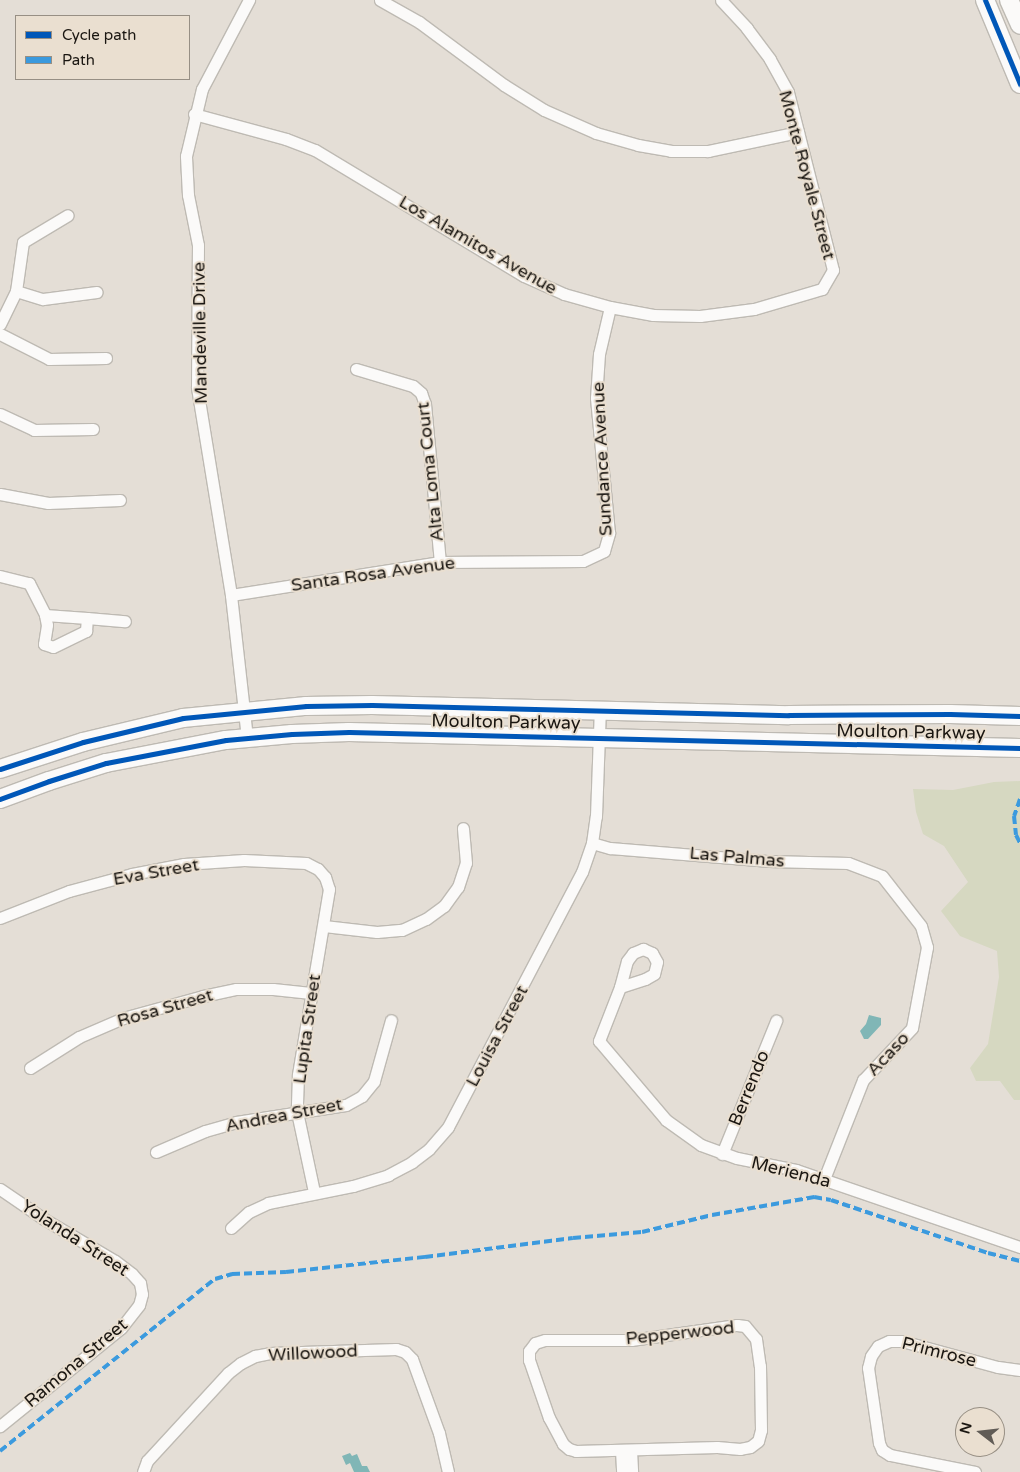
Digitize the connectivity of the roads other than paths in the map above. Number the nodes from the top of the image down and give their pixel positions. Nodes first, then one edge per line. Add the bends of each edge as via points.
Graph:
1 (250, 0) edge
2 (380, 0) edge
3 (721, 0) edge
4 (985, 0) edge
5 (1010, 0) edge
6 (396, 3) edge
7 (1020, 25) edge
8 (1020, 84) edge
9 (194, 114) junction
10 (798, 132) junction
11 (68, 215) dead end
12 (829, 279) joint
13 (16, 291) junction
14 (97, 292) dead end
15 (610, 306) junction
16 (0, 324) edge
17 (0, 334) edge
18 (106, 358) dead end
19 (356, 369) dead end
20 (0, 414) edge
21 (93, 429) dead end
22 (0, 494) edge
23 (120, 500) dead end
24 (604, 551) joint
25 (440, 562) junction
26 (0, 576) edge
27 (231, 595) junction
28 (45, 615) junction
29 (86, 618) junction
30 (125, 621) dead end
31 (600, 709) junction
32 (245, 711) junction
33 (1020, 716) edge
34 (247, 738) junction
35 (599, 738) junction
36 (1020, 748) edge
37 (0, 769) edge
38 (0, 800) edge
39 (463, 828) dead end
40 (592, 843) junction
41 (318, 869) joint
42 (882, 876) joint
43 (0, 918) edge
44 (324, 926) junction
45 (620, 987) dead end
46 (311, 994) junction
47 (390, 1020) dead end
48 (776, 1021) dead end
49 (30, 1068) dead end
50 (297, 1112) junction
51 (156, 1152) dead end
52 (722, 1154) junction
53 (824, 1179) junction
54 (0, 1189) edge
55 (314, 1192) junction
56 (231, 1228) dead end
57 (1020, 1247) edge
58 (142, 1294) joint
59 (1020, 1370) edge
60 (0, 1426) edge
61 (626, 1450) junction
62 (945, 1469) edge
63 (143, 1472) edge
64 (448, 1472) edge
65 (622, 1472) edge
66 (632, 1472) edge
67 (975, 1472) edge

1 - 9 street, Mandeville Drive via 214,63
2 - 6 street
3 - 10 street, Monte Royale Street via 770,59 788,92
4 - 8 main road
5 - 7 main road
6 - 10 street via 504,85 544,110 596,133 671,151 699,151
9 - 15 street, Los Alamitos Avenue via 315,150 524,276 564,294
9 - 27 street, Mandeville Drive via 186,156 188,195 198,245 197,387
10 - 12 street, Monte Royale Street via 833,270
11 - 13 street via 23,242
12 - 15 street, Los Alamitos Avenue via 812,293 754,309 700,316 653,315
13 - 14 street via 43,299
13 - 16 street
15 - 24 street, Sundance Avenue via 599,354 596,398 609,534
17 - 18 street via 49,360
19 - 25 street, Alta Loma Court via 413,386 421,393 425,404
20 - 21 street via 34,430
22 - 23 street via 48,503
24 - 25 street, Santa Rosa Avenue via 584,561
25 - 27 street, Santa Rosa Avenue
26 - 28 street via 29,584
27 - 32 street, Mandeville Drive
28 - 29 street
28 - 29 street via 44,644 53,646 86,631
29 - 30 street
31 - 32 main road, Moulton Parkway via 372,705
31 - 33 main road, Moulton Parkway
31 - 35 street, Louisa Street
32 - 34 street, Mandeville Drive
32 - 37 main road, Moulton Parkway via 183,718 129,730
34 - 35 main road, Moulton Parkway via 349,732
34 - 38 main road, Moulton Parkway via 106,763
35 - 36 main road, Moulton Parkway
35 - 40 street, Louisa Street
39 - 44 street via 466,863 458,887 444,906 426,919 402,930 377,932
40 - 42 street, Las Palmas via 610,848 848,864
40 - 55 street, Louisa Street via 582,872 448,1127 423,1153 388,1176
41 - 43 street, Eva Street via 306,863 244,860 184,864 69,891
41 - 44 street, Lupita Street via 329,889
42 - 53 street, Acaso via 922,926 926,937 914,1023 909,1033 863,1080
44 - 46 street, Lupita Street
45 - 52 street, Merienda via 599,1041 666,1120 701,1145
46 - 49 street, Rosa Street via 236,989 203,996 123,1018 79,1037
46 - 50 street, Lupita Street via 298,1074
47 - 50 street, Andrea Street via 374,1081 362,1096 346,1104
48 - 52 street, Berrendo
50 - 51 street, Andrea Street via 236,1122
50 - 55 street, Lupita Street
52 - 53 street, Merienda
53 - 57 street, Merienda
54 - 58 street, Yolanda Street via 115,1261 140,1283
55 - 56 street, Louisa Street via 268,1203 249,1212
58 - 60 street, Ramona Street via 139,1305 121,1328
59 - 62 street, Primrose via 902,1341 889,1341 878,1346 868,1368 882,1450
61 - 61 street, Pepperwood via 576,1451 563,1444 549,1418 529,1360 529,1351 535,1343 545,1340 631,1340 737,1326 745,1326 752,1331 760,1366 762,1430 758,1441 740,1449
61 - 65 street
61 - 66 street
62 - 67 street, Primrose
63 - 64 street, Willowood via 147,1461 228,1372 255,1356 396,1349 405,1352 412,1360 439,1433

